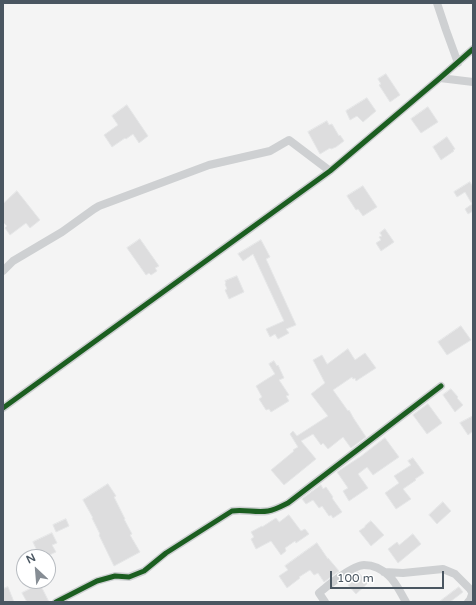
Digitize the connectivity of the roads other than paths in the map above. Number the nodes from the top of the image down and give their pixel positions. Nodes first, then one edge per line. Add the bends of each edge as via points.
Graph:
1 (437, 3) edge
2 (473, 49) edge
3 (458, 62) junction
4 (440, 78) junction
5 (473, 82) edge
6 (330, 170) junction
7 (3, 270) edge
8 (440, 386) dead end
9 (3, 408) edge
10 (384, 572) junction
11 (473, 593) edge
12 (56, 602) edge
13 (325, 602) edge
14 (406, 602) edge
15 (468, 602) edge

1 - 3 street
2 - 3 street
3 - 4 street
4 - 5 street
4 - 6 street
6 - 7 street via 289,140 270,151 204,167 99,206
6 - 9 street
8 - 12 street via 288,503 268,511 232,511 166,553 144,571 129,577 115,576 96,581
10 - 11 street via 443,569 455,574
10 - 13 street via 379,568 363,565 348,572 319,593
10 - 14 street via 390,576
11 - 15 street

